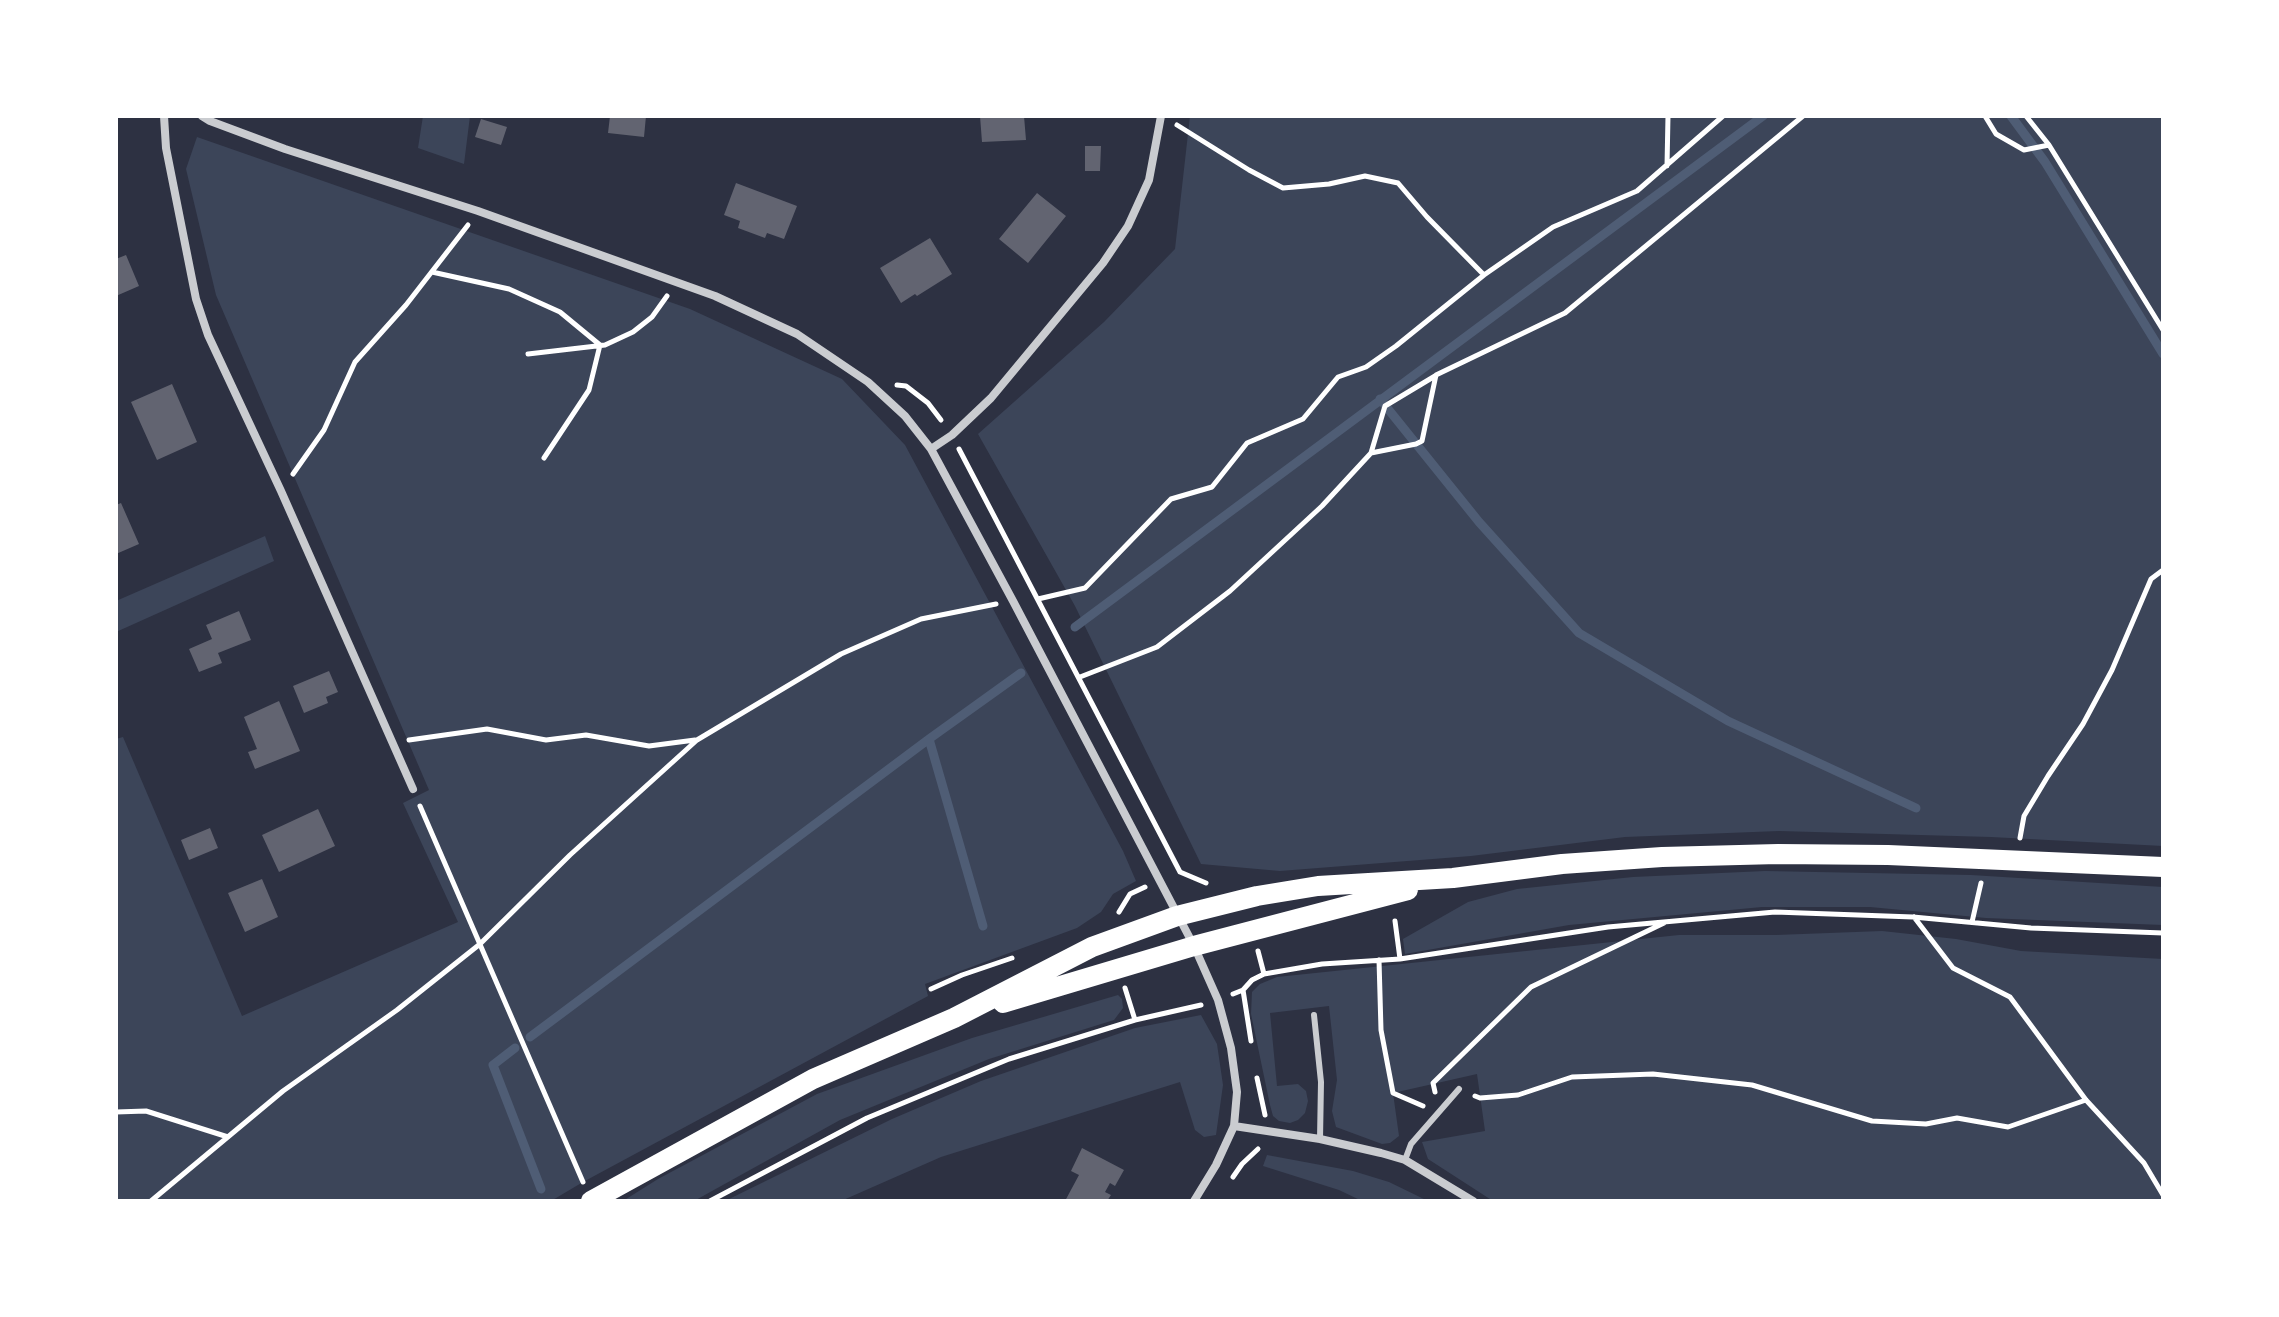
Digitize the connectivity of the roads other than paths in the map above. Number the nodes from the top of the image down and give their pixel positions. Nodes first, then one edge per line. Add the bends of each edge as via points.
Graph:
1 (164, 116) edge
2 (202, 116) edge
3 (1161, 116) edge
4 (931, 449) junction
5 (413, 789) road end
6 (2163, 867) edge
7 (1453, 878) junction
8 (1177, 916) junction
9 (1194, 946) junction
10 (1314, 1015) dead end
11 (954, 1018) junction
12 (1459, 1089) road end
13 (1234, 1126) junction
14 (1320, 1139) junction
15 (1405, 1160) junction
16 (591, 1201) edge
17 (1194, 1201) edge
18 (1473, 1201) edge

1 - 5 street via 196,299 208,335
2 - 4 street via 715,296 797,334 868,382
3 - 4 street via 1149,180 1112,250 1001,386
4 - 8 street
6 - 7 main road via 1794,854 1562,864
7 - 8 main road via 1318,886
7 - 9 main road
8 - 9 street
8 - 11 main road via 1092,947
9 - 11 main road
9 - 13 street via 1218,1000 1231,1048 1237,1092
10 - 14 lane
11 - 16 main road via 813,1079
12 - 15 lane via 1411,1144
13 - 14 street
13 - 17 street
14 - 15 street
15 - 18 street

